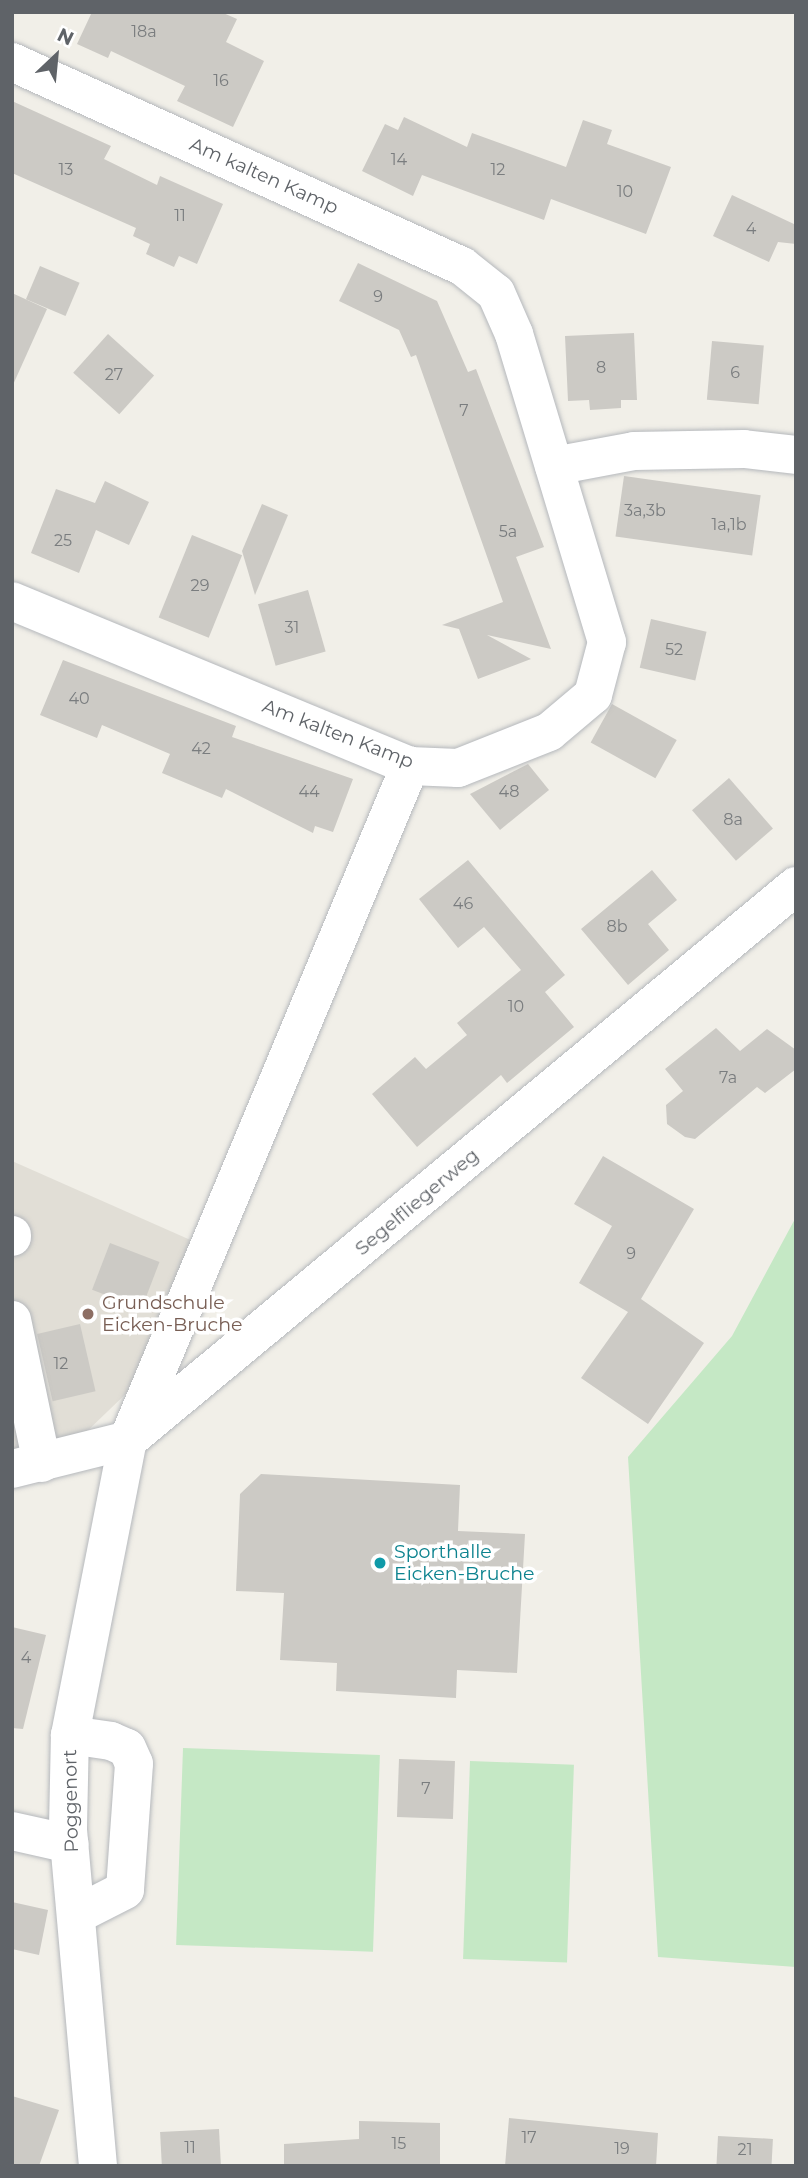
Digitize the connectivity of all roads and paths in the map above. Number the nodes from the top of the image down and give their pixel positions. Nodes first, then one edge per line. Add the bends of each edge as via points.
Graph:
1 (12, 62) edge
2 (796, 456) edge
3 (554, 467) junction
4 (12, 601) edge
5 (410, 766) junction
6 (796, 886) edge
7 (12, 1320) edge
8 (128, 1440) junction
9 (27, 1466) edge
10 (70, 1735) junction
11 (12, 1832) edge
12 (70, 1844) junction
13 (78, 1914) junction
14 (98, 2166) edge

1 - 3 street, Am kalten Kamp via 462,267 496,293
2 - 3 street via 744,449 634,452
3 - 5 street, Am kalten Kamp via 607,642 593,695 550,732 481,759 457,768
4 - 5 street, Am kalten Kamp
5 - 8 street, Poggenort
6 - 8 street, Segelfliegerweg
7 - 9 street
8 - 9 street, Segelfliegerweg
8 - 10 street, Poggenort
10 - 12 street, Poggenort
10 - 13 street via 127,1748 134,1764 125,1890
11 - 12 street
12 - 13 street, Poggenort
13 - 14 street, Poggenort

